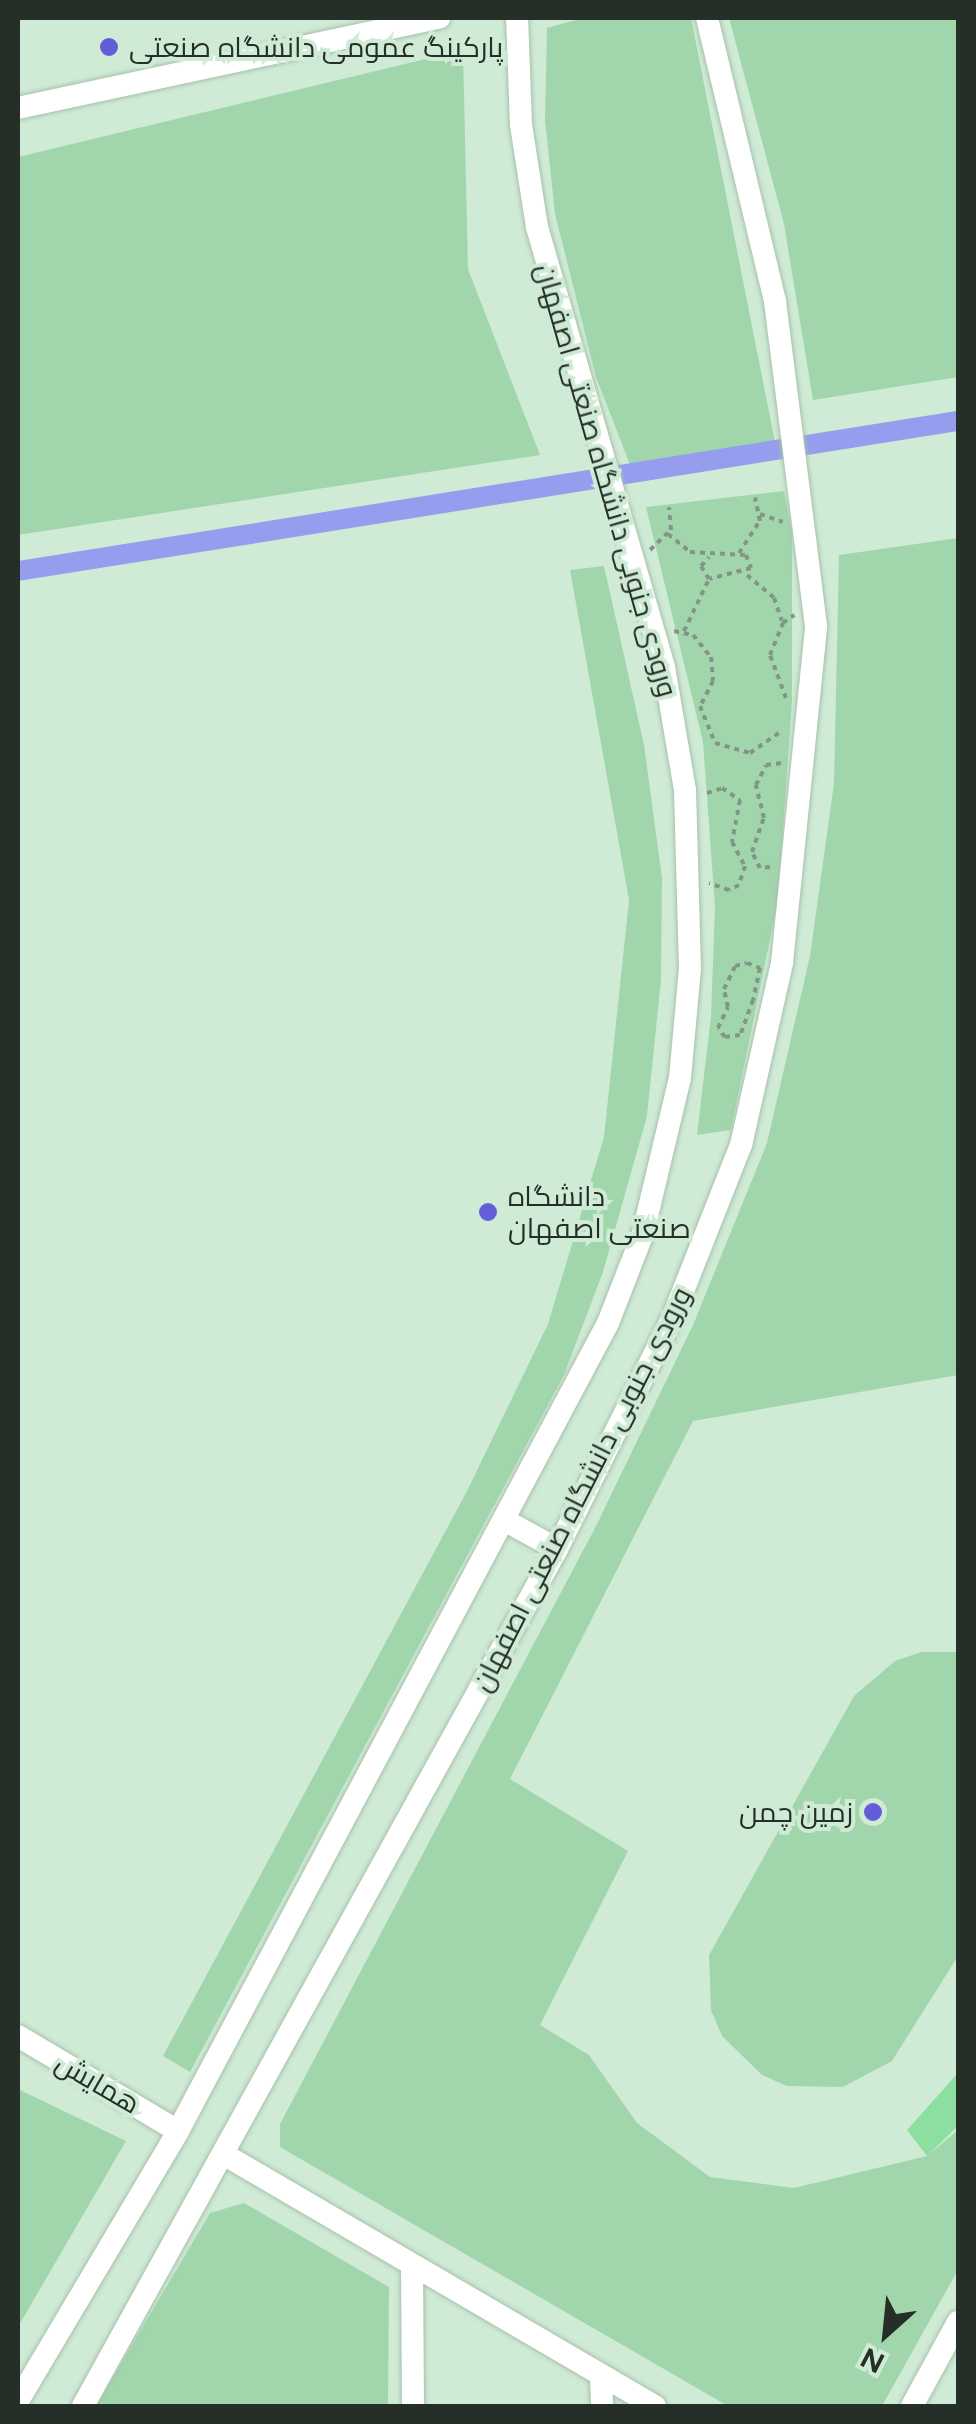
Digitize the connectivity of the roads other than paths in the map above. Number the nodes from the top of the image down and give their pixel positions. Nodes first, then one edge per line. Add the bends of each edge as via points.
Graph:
1 (439, 18) edge
2 (517, 18) edge
3 (707, 18) edge
4 (18, 108) edge
5 (506, 1520) junction
6 (556, 1549) junction
7 (18, 2036) edge
8 (178, 2130) junction
9 (225, 2155) junction
10 (412, 2265) junction
11 (958, 2322) edge
12 (601, 2374) junction
13 (18, 2401) edge
14 (83, 2406) edge
15 (413, 2406) edge
16 (602, 2406) edge
17 (655, 2406) edge
18 (912, 2406) edge

1 - 4 street
2 - 5 street, ورودی جنوبی دانشگاه صنعتی اصفهان via 521,125 537,227 654,632 685,804 690,969 680,1078 643,1233 608,1323
3 - 6 street, ورودی جنوبی دانشگاه صنعتی اصفهان via 775,301 794,424 814,607 805,775 782,963 741,1145 674,1314
5 - 6 street
5 - 8 street, ورودی جنوبی دانشگاه صنعتی اصفهان
6 - 9 street, ورودی جنوبی دانشگاه صنعتی اصفهان
7 - 8 street, همایش
8 - 13 street, ورودی جنوبی دانشگاه صنعتی اصفهان
9 - 10 street
9 - 14 street, ورودی جنوبی دانشگاه صنعتی اصفهان
10 - 12 street
10 - 15 street
11 - 18 street
12 - 16 street
12 - 17 street

